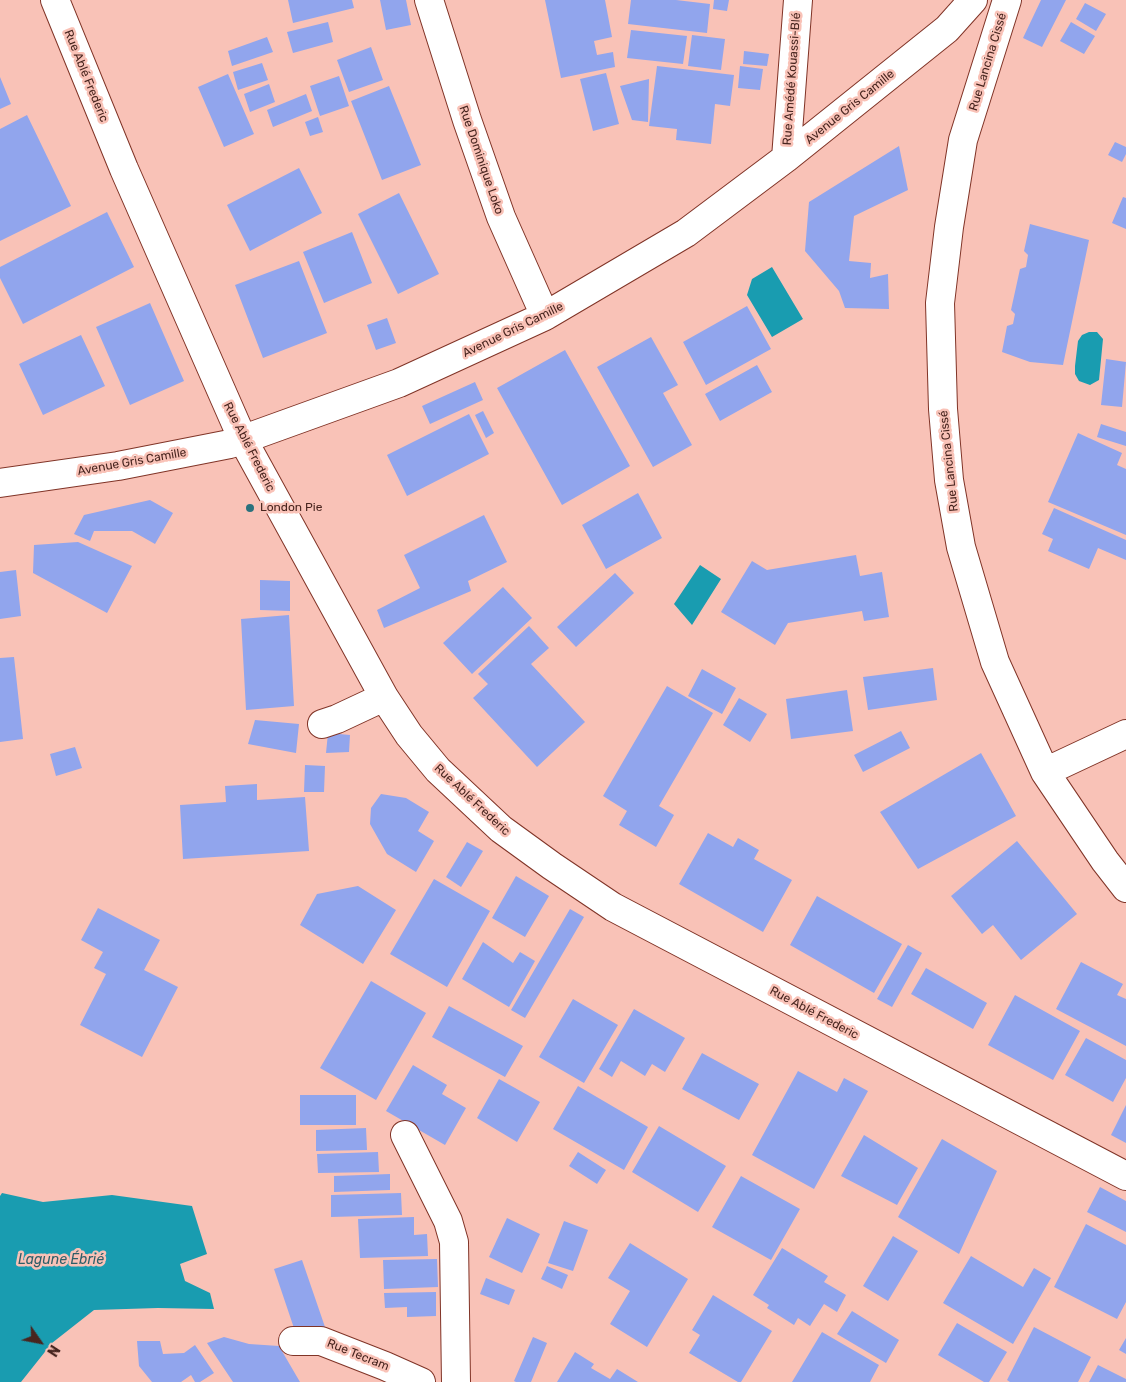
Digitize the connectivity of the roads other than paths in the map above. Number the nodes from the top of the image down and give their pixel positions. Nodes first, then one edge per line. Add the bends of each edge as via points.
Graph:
1 (55, 0) edge
2 (429, 0) edge
3 (798, 0) edge
4 (973, 0) edge
5 (1007, 0) edge
6 (786, 158) junction
7 (546, 316) junction
8 (243, 440) junction
9 (0, 483) edge
10 (384, 697) junction
11 (322, 724) dead end
12 (1126, 734) edge
13 (1045, 772) junction
14 (1126, 888) edge
15 (405, 1135) dead end
16 (1126, 1176) edge
17 (293, 1341) dead end
18 (421, 1382) edge
19 (456, 1382) edge

1 - 8 street, Rue Ablé Frederic via 124,169
2 - 7 street, Rue Dominique Loko via 501,217
3 - 6 street, Rue Amédé Kouassi-Blé
4 - 6 street, Avenue Gris Camille via 947,30
5 - 13 street, Rue Lancina Cissé via 963,140 949,226 940,303 943,409 949,480 961,547 995,662
6 - 7 street, Avenue Gris Camille via 686,233
7 - 8 street, Avenue Gris Camille via 399,383
8 - 9 street, Avenue Gris Camille via 118,466
8 - 10 street, Rue Ablé Frederic
10 - 11 street
10 - 16 street, Rue Ablé Frederic via 438,770 494,823 613,907
12 - 13 street
13 - 14 street, Rue Lancina Cissé
15 - 19 street via 448,1221 454,1242
17 - 18 street, Rue Tecram via 321,1341

